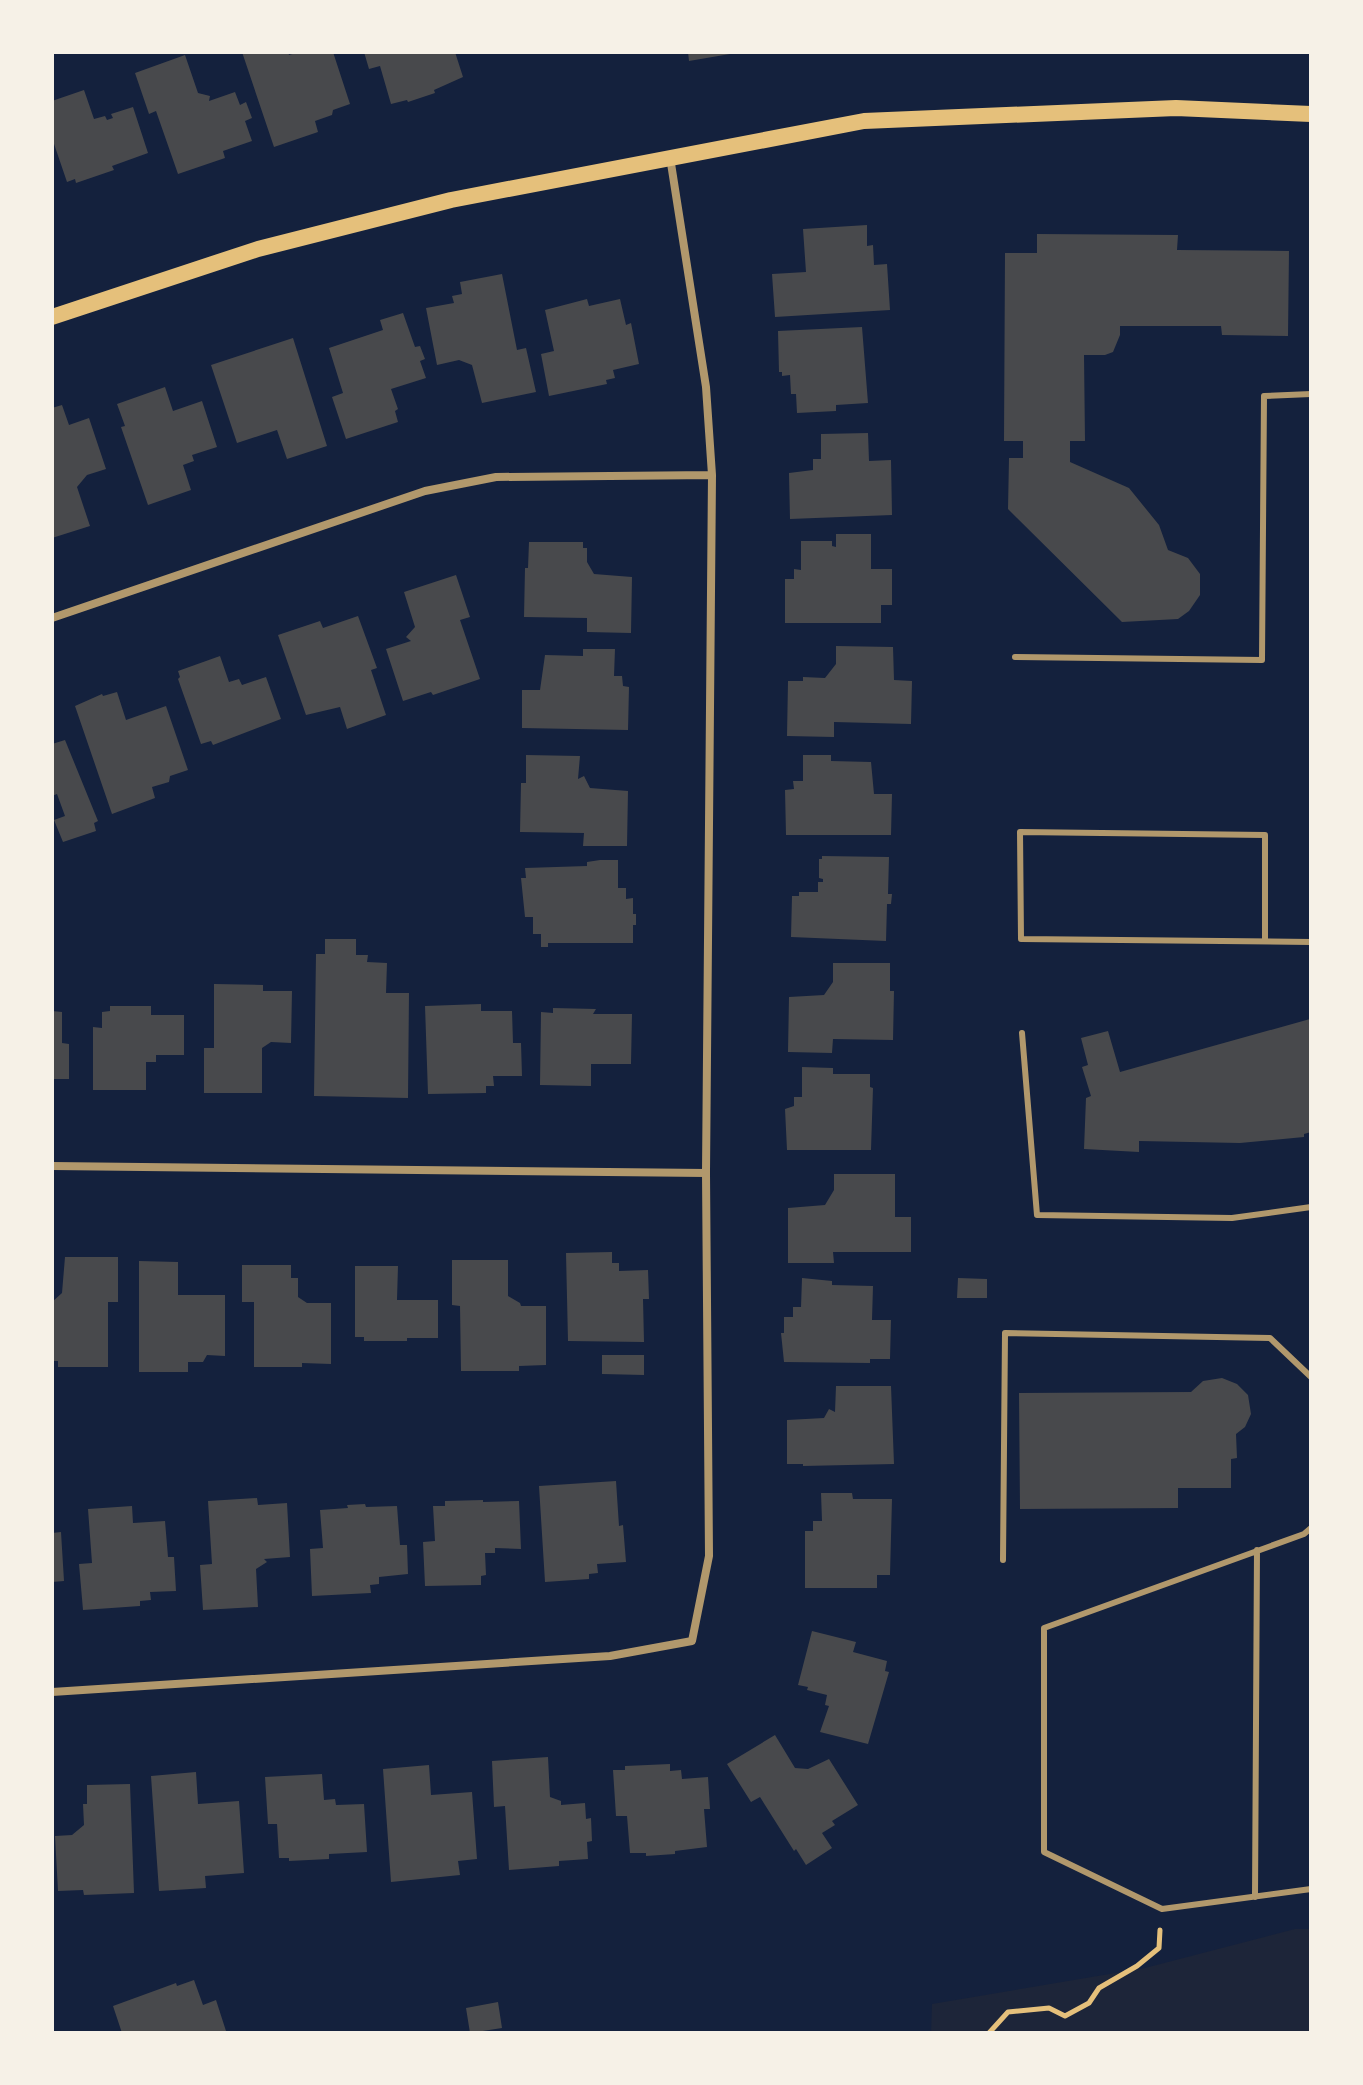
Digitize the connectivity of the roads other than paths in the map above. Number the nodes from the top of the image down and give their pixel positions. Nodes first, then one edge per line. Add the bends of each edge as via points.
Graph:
1 (1311, 114) edge
2 (670, 157) junction
3 (52, 317) edge
4 (1311, 394) edge
5 (712, 475) junction
6 (52, 618) edge
7 (1015, 657) dead end
8 (1265, 941) junction
9 (1311, 942) edge
10 (1022, 1033) dead end
11 (52, 1166) edge
12 (706, 1173) junction
13 (1311, 1207) edge
14 (1311, 1377) edge
15 (1311, 1528) edge
16 (1257, 1550) junction
17 (1003, 1560) dead end
18 (52, 1692) edge
19 (1311, 1889) edge
20 (1255, 1897) junction

1 - 2 main road via 1176,108 864,121
2 - 3 main road via 451,200 258,249
2 - 5 street via 706,387
4 - 7 lane via 1264,396 1262,660
5 - 6 street via 496,477 425,491
5 - 12 street
8 - 8 lane via 1021,939 1020,832 1265,835
8 - 9 lane
10 - 13 lane via 1037,1215 1232,1218
11 - 12 street
12 - 18 street via 709,1556 692,1641 610,1656
14 - 17 lane via 1270,1338 1005,1333
15 - 16 lane
16 - 20 lane
16 - 20 lane via 1044,1628 1044,1852 1162,1909
19 - 20 lane

